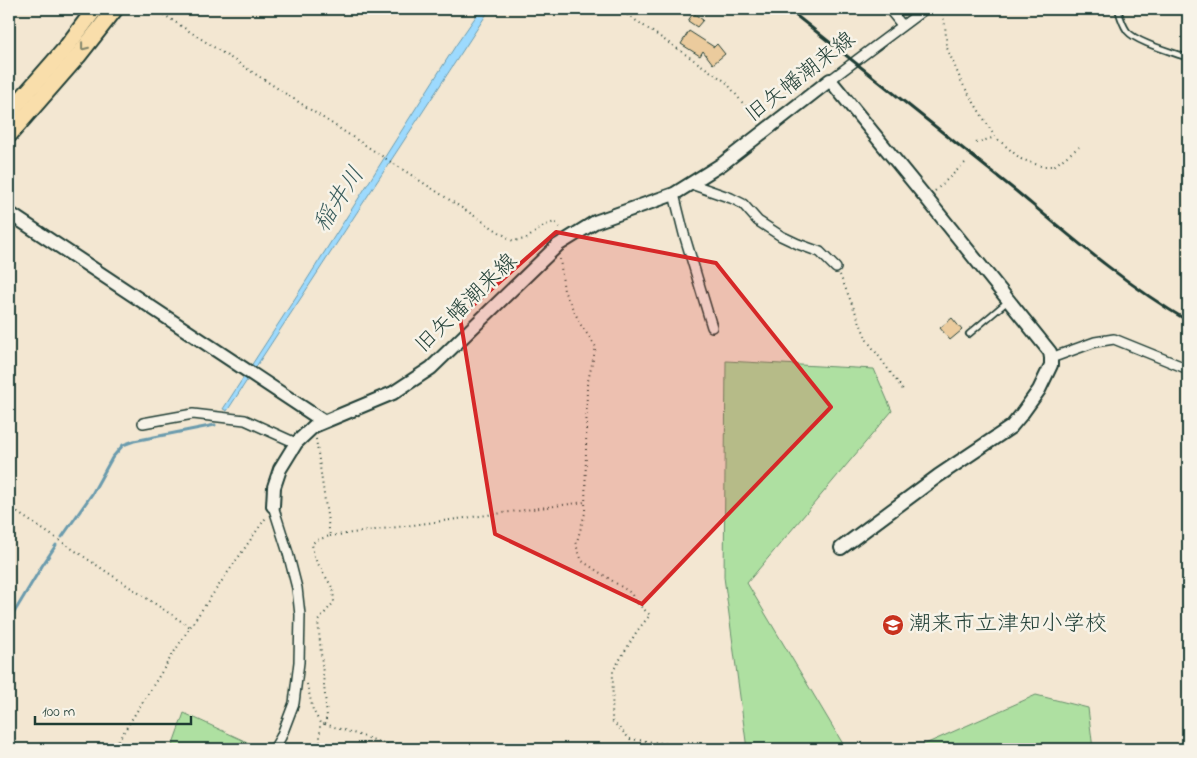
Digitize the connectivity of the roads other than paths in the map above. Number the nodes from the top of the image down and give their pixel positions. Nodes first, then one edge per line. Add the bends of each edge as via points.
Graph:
1 (95, 9) edge
2 (114, 9) edge
3 (890, 9) edge
4 (925, 9) edge
5 (1118, 9) edge
6 (902, 26) junction
7 (1188, 58) edge
8 (830, 80) junction
9 (9, 113) edge
10 (9, 135) edge
11 (691, 184) junction
12 (674, 194) junction
13 (9, 213) edge
14 (836, 268) road end
15 (1009, 300) junction
16 (712, 326) dead end
17 (968, 334) dead end
18 (1051, 358) junction
19 (1188, 369) edge
20 (143, 423) dead end
21 (318, 423) junction
22 (296, 443) junction
23 (273, 506) joint
24 (842, 548) dead end
25 (274, 749) edge

1 - 9 main road
2 -> 10 main road
3 - 6 street
4 - 6 street, 旧矢幡潮来線
5 - 7 lane via 1128,32 1141,41
6 - 8 street, 旧矢幡潮来線
8 - 11 street, 旧矢幡潮来線 via 722,164
8 - 15 street
11 - 12 street, 旧矢幡潮来線
11 - 14 street via 743,204 758,221 781,236 820,252
12 - 16 street
12 - 21 street, 旧矢幡潮来線 via 596,222 563,242 430,368 393,393
13 - 21 street via 249,372
15 - 17 lane
15 - 18 street via 1050,352
18 - 19 street via 1095,342 1114,339
18 - 24 street via 1040,390 1011,427 938,476
20 - 22 street via 192,414 245,420
21 - 22 street, 旧矢幡潮来線
22 - 23 street, 旧矢幡潮来線 via 280,469 274,487
23 - 25 street, 旧矢幡潮来線 via 297,588 300,615 294,703

